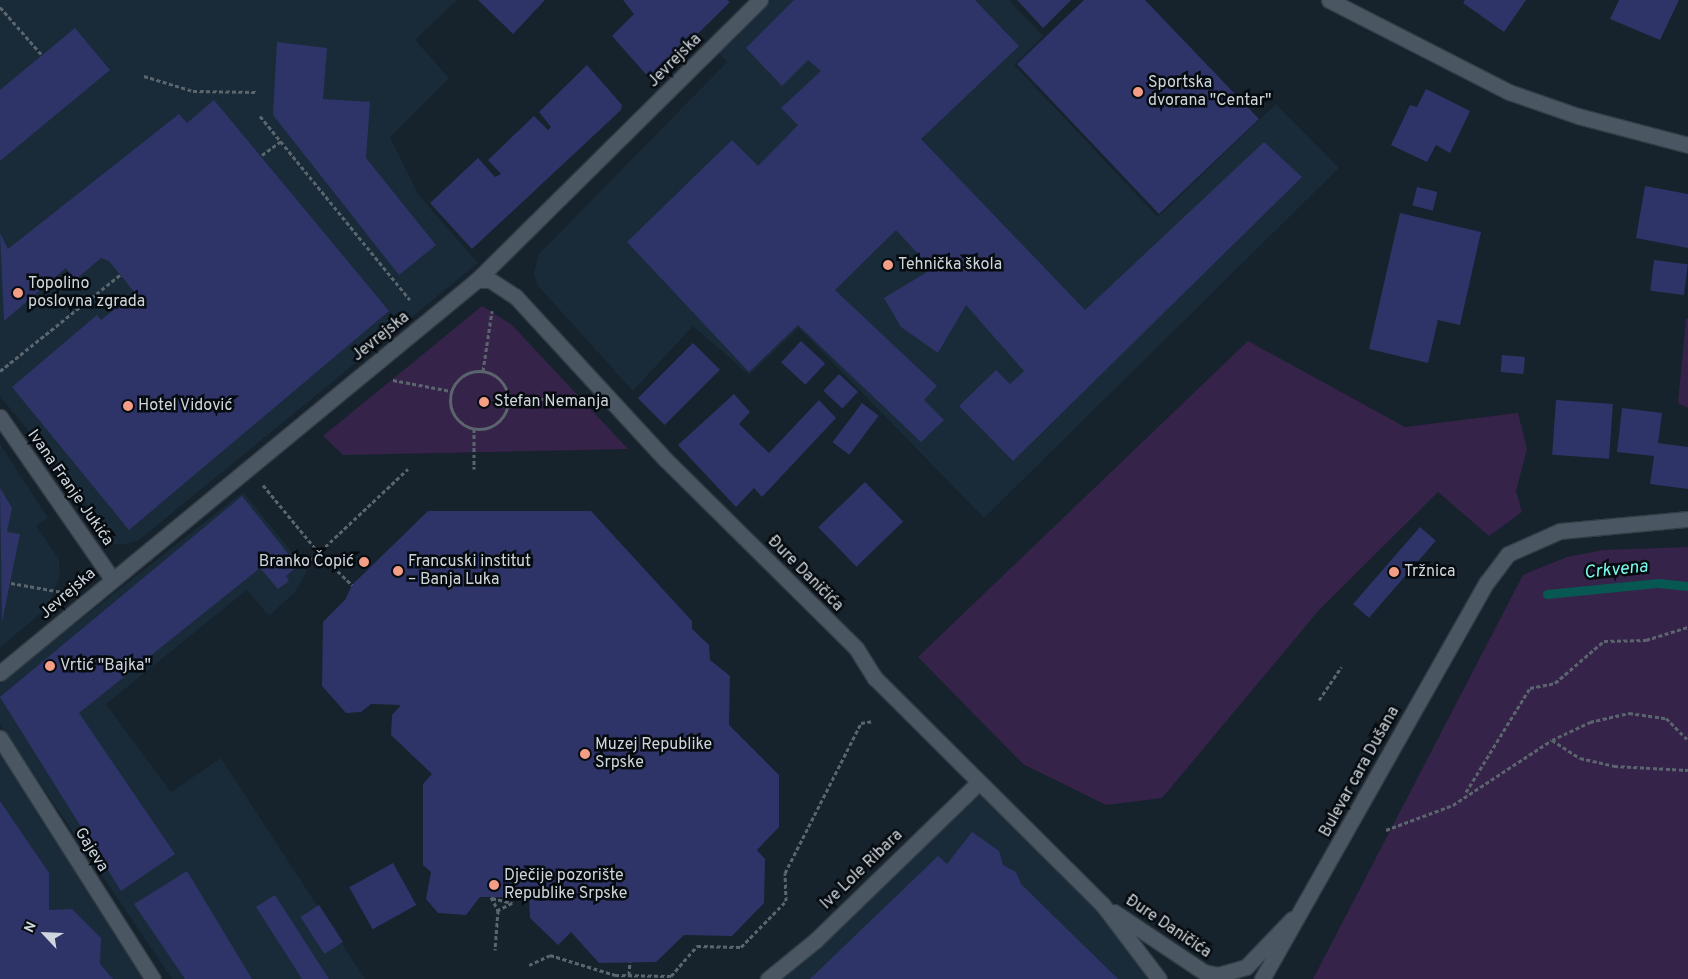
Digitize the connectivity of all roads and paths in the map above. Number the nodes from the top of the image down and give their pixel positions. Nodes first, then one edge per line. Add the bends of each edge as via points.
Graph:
1 (760, 0) edge
2 (1329, 0) edge
3 (0, 7) edge
4 (42, 55) dead end
5 (144, 76) dead end
6 (258, 92) dead end
7 (260, 116) dead end
8 (281, 140) junction
9 (1688, 145) edge
10 (262, 155) dead end
11 (121, 274) dead end
12 (478, 280) junction
13 (410, 300) dead end
14 (492, 311) dead end
15 (0, 371) edge
16 (483, 371) junction
17 (359, 378) junction
18 (451, 391) junction
19 (508, 397) junction
20 (584, 401) dead end
21 (0, 416) edge
22 (474, 428) junction
23 (408, 469) dead end
24 (474, 469) dead end
25 (259, 479) dead end
26 (1688, 519) edge
27 (319, 553) junction
28 (312, 560) dead end
29 (112, 579) junction
30 (12, 583) dead end
31 (352, 585) dead end
32 (69, 594) dead end
33 (1688, 627) edge
34 (1341, 667) dead end
35 (0, 673) edge
36 (1319, 700) dead end
37 (874, 721) dead end
38 (0, 738) edge
39 (1552, 740) junction
40 (1688, 740) edge
41 (1688, 770) edge
42 (978, 783) junction
43 (1466, 793) junction
44 (1386, 830) dead end
45 (1306, 903) junction
46 (1102, 904) junction
47 (498, 910) junction
48 (495, 950) dead end
49 (630, 962) dead end
50 (529, 965) dead end
51 (629, 976) junction
52 (152, 979) edge
53 (768, 979) edge
54 (1159, 979) edge
55 (1262, 979) edge

1 - 12 street, Jevrejska
2 - 9 street via 1509,92 1578,116
3 - 4 path
5 - 6 path via 193,91
7 - 8 path
8 - 10 path
8 - 13 path
11 - 15 path
12 - 17 street, Jevrejska
12 - 42 street, Đure Daničića via 490,280 515,296 665,459 856,648 875,678
14 - 16 path
16 - 18 path via 462,376
16 - 19 path via 498,378
17 - 18 path
17 - 29 street, Jevrejska
18 - 22 path via 455,417
19 - 20 path
19 - 22 path via 504,415 498,422
21 - 29 street, Ivana Franje Jukića
22 - 24 path
23 - 27 path
25 - 27 path
26 - 45 street, Bulevar cara Dušana via 1560,532 1508,554 1487,582
27 - 28 path
27 - 31 path
29 - 35 street, Jevrejska
30 - 32 path
33 - 43 path via 1646,640 1604,641 1554,683 1530,688
34 - 36 path
37 - 51 path via 861,722 785,873 786,901 741,947 697,946 671,976
38 - 52 street, Gajeva
39 - 40 path via 1590,722 1629,713 1666,718
39 - 41 path via 1580,758 1614,766
39 - 43 path
42 - 46 street, Đure Daničića
42 - 53 street, Ive Lole Ribara via 810,946
43 - 44 path via 1435,814
45 - 46 street, Đure Daničića via 1246,968 1218,975 1204,972
45 - 55 street, Bulevar cara Dušana
46 - 54 street, Đure Daničića
47 - 47 path via 492,898 512,903 505,906
47 - 48 path
49 - 51 path
50 - 51 path via 550,955

